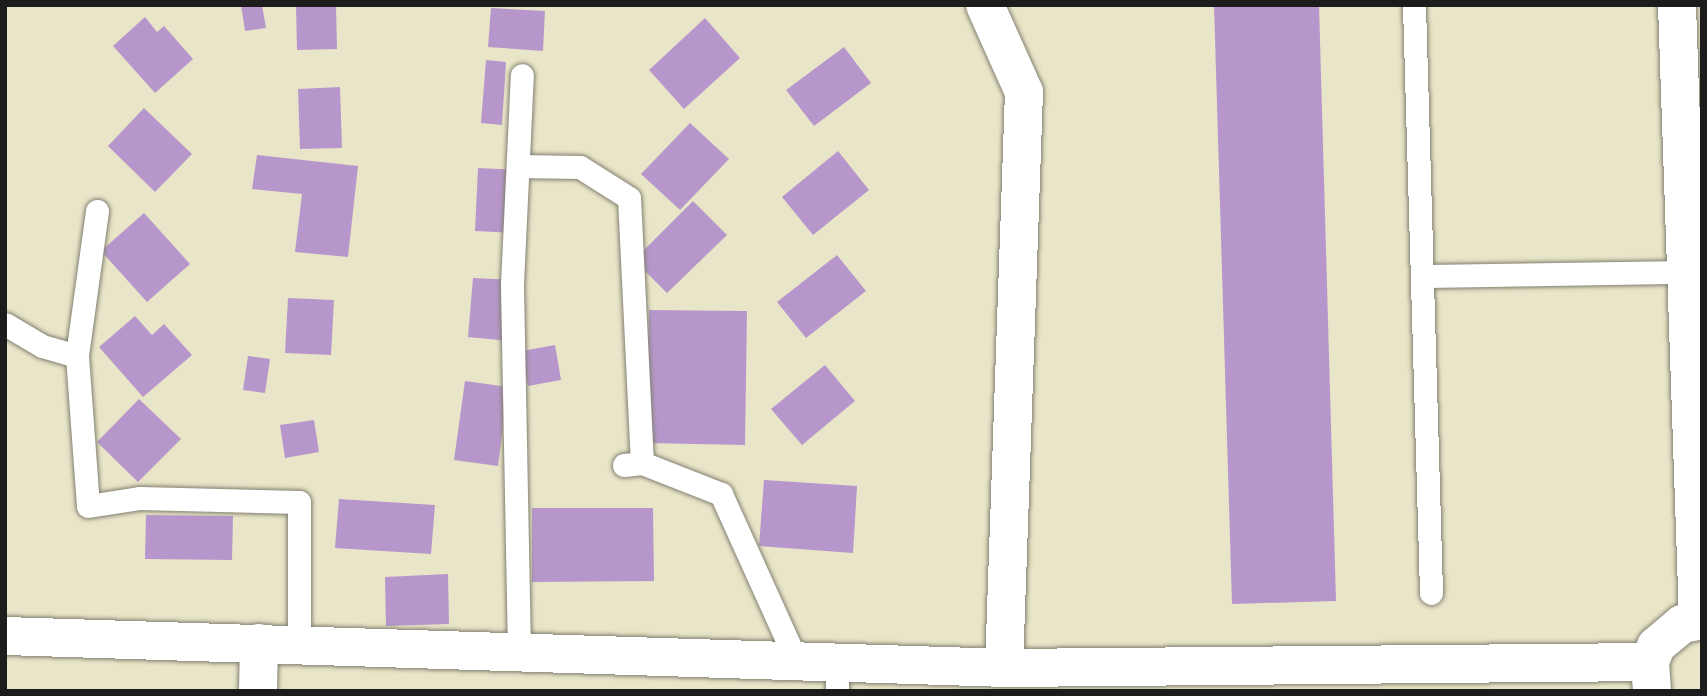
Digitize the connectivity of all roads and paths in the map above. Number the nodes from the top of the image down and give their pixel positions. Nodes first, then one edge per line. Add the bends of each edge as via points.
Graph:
1 (985, 5) edge
2 (1414, 5) edge
3 (1677, 5) edge
4 (522, 75) dead end
5 (518, 166) junction
6 (97, 211) dead end
7 (1690, 272) junction
8 (1423, 276) junction
9 (5, 324) edge
10 (77, 356) junction
11 (1431, 593) dead end
12 (1700, 620) edge
13 (5, 636) edge
14 (259, 643) junction
15 (299, 644) junction
16 (519, 651) junction
17 (796, 660) junction
18 (1004, 668) junction
19 (837, 676) edge
20 (1651, 676) edge
21 (258, 691) edge

1 - 18 street via 1024,92
2 - 8 lane
3 - 7 street
4 - 5 lane
5 - 16 lane via 512,284
5 - 17 lane via 580,167 629,198 633,464 721,494
6 - 10 lane
7 - 8 lane
7 - 12 street
8 - 11 lane
9 - 10 lane via 42,346
10 - 15 lane via 88,506 140,498 299,502
12 - 20 street via 1667,632
13 - 14 street
14 - 15 street
14 - 21 street
15 - 16 street
16 - 17 street
17 - 19 street
18 - 19 street
18 - 20 street

